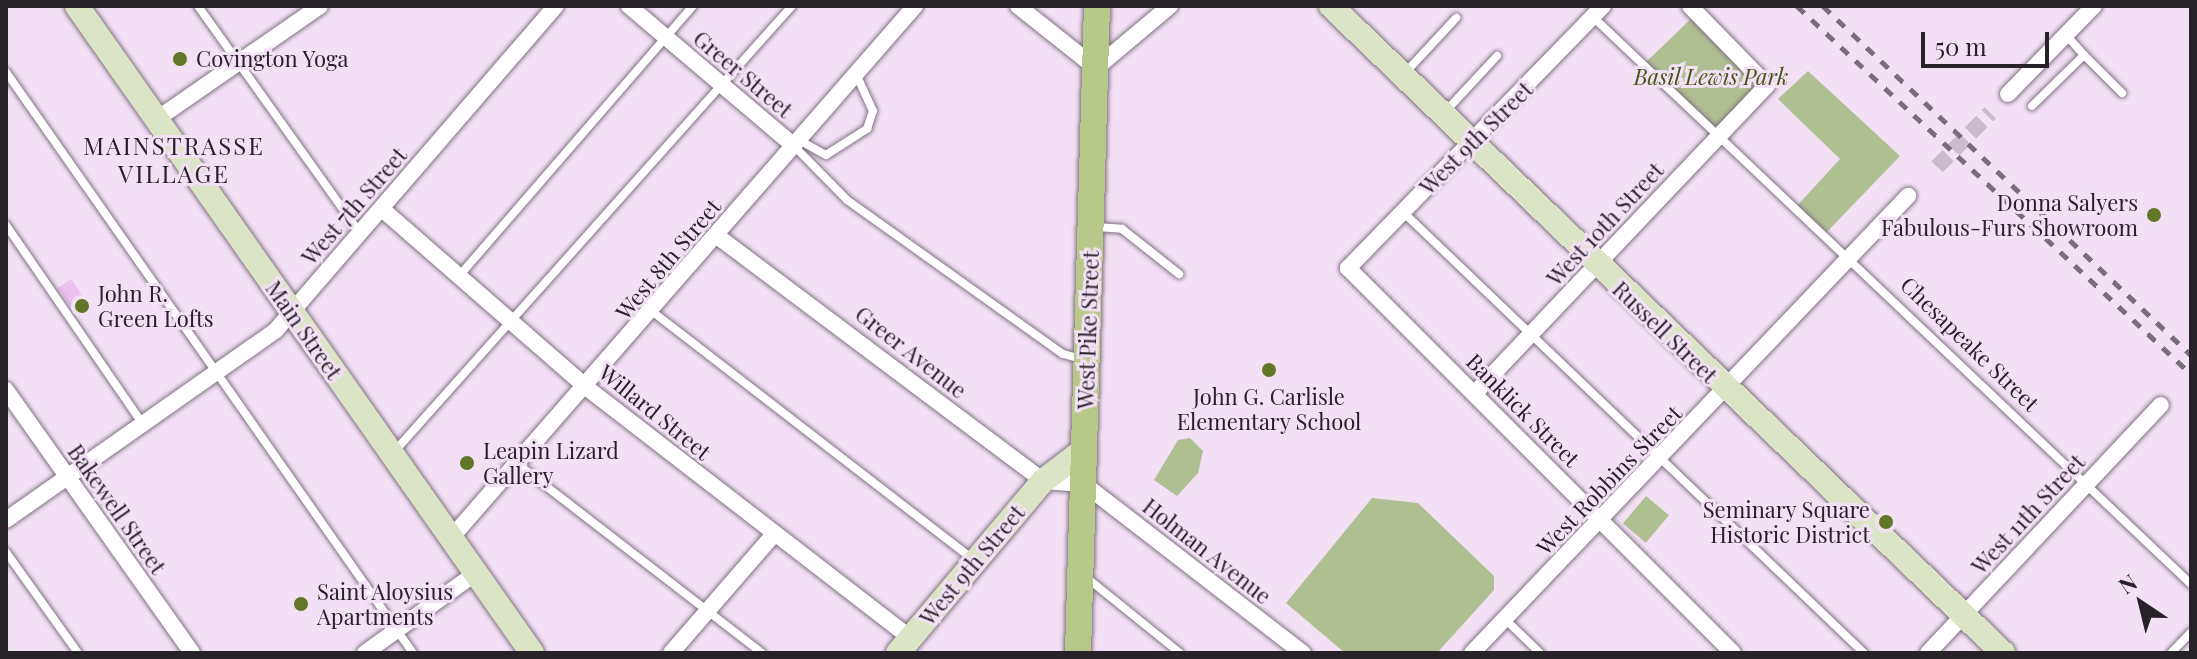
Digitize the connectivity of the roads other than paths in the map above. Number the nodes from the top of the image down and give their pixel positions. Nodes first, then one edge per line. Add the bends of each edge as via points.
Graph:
1 (77, 6) edge
2 (198, 6) edge
3 (320, 6) edge
4 (556, 6) edge
5 (629, 6) edge
6 (693, 6) edge
7 (792, 6) edge
8 (915, 6) edge
9 (1018, 6) edge
10 (1097, 6) edge
11 (1170, 6) edge
12 (1331, 6) edge
13 (1690, 6) edge
14 (2094, 6) edge
15 (1598, 12) edge
16 (1456, 18) dead end
17 (2066, 35) junction
18 (667, 38) junction
19 (2084, 55) junction
20 (1497, 56) dead end
21 (239, 64) junction
22 (1096, 68) junction
23 (6, 72) edge
24 (856, 74) junction
25 (1403, 75) junction
26 (718, 81) junction
27 (2122, 93) dead end
28 (2008, 94) dead end
29 (2032, 106) dead end
30 (1443, 114) junction
31 (157, 119) junction
32 (1719, 135) junction
33 (794, 141) junction
34 (1473, 142) junction
35 (1908, 196) dead end
36 (382, 209) junction
37 (1403, 212) junction
38 (6, 225) edge
39 (1091, 227) junction
40 (359, 232) junction
41 (717, 236) junction
42 (1850, 260) junction
43 (1597, 266) junction
44 (1348, 268) joint
45 (1179, 274) dead end
46 (459, 276) junction
47 (291, 312) junction
48 (653, 312) junction
49 (509, 320) junction
50 (1531, 335) junction
51 (1087, 360) junction
52 (215, 371) junction
53 (587, 388) junction
54 (6, 390) edge
55 (1725, 390) junction
56 (1475, 393) junction
57 (2161, 405) dead end
58 (143, 424) junction
59 (1085, 449) junction
60 (393, 454) junction
61 (1660, 459) junction
62 (520, 466) junction
63 (68, 476) junction
64 (1043, 481) junction
65 (1084, 484) junction
66 (2086, 484) junction
67 (6, 520) edge
68 (1601, 521) junction
69 (774, 534) junction
70 (451, 538) junction
71 (6, 552) edge
72 (977, 562) junction
73 (1080, 572) junction
74 (476, 573) junction
75 (2191, 584) edge
76 (708, 611) junction
77 (1963, 615) junction
78 (1505, 619) junction
79 (397, 630) junction
80 (2191, 632) edge
81 (904, 646) edge
82 (78, 653) edge
83 (192, 653) edge
84 (365, 653) edge
85 (413, 653) edge
86 (532, 653) edge
87 (671, 653) edge
88 (762, 653) edge
89 (1078, 653) edge
90 (1180, 653) edge
91 (1303, 653) edge
92 (1472, 653) edge
93 (1540, 653) edge
94 (1733, 653) edge
95 (1864, 653) edge
96 (1928, 653) edge
97 (2003, 653) edge
98 (2171, 653) edge

1 - 31 street, Main Street
2 - 21 lane
3 - 21 street
4 - 36 street, West 7th Street
5 - 18 street, Greer Street
6 - 18 lane
7 - 26 lane via 731,76
8 - 24 street, West 8th Street
9 - 22 street
10 - 22 main road, West Pike Street
11 - 22 street
12 - 25 street, Russell Street
13 - 32 street, West 10th Street via 1767,85
14 - 17 street
15 - 32 lane, Chesapeake Street
15 - 34 street, West 9th Street
16 - 25 lane
17 - 19 lane
17 - 28 street
18 - 26 street, Greer Street
18 - 46 lane
19 - 27 lane
19 - 29 lane
20 - 30 lane
21 - 31 street
21 - 40 lane
22 - 39 main road, West Pike Street
23 - 52 lane
24 - 33 street, West 8th Street
24 - 33 lane via 873,111 867,129 826,155
25 - 30 street, Russell Street
26 - 33 street, Greer Street
26 - 49 lane
30 - 34 street, Russell Street
31 - 47 street, Main Street
32 - 42 lane, Chesapeake Street
32 - 43 street, West 10th Street
33 - 41 street, West 8th Street
33 - 51 lane via 847,200 1063,354
34 - 37 street, West 9th Street
34 - 43 street, Russell Street
35 - 42 street, West Robbins Street
36 - 40 street, West 7th Street
36 - 46 street, Willard Street
37 - 44 street, West 9th Street
37 - 50 lane
38 - 58 lane
39 - 45 lane via 1122,229
39 - 51 main road, West Pike Street
40 - 47 street, West 7th Street
41 - 48 street, West 8th Street
41 - 64 street, Greer Avenue
42 - 55 street, West Robbins Street
42 - 66 lane, Chesapeake Street
43 - 50 street, West 10th Street
43 - 55 street, Russell Street
44 - 56 street, Banklick Street
46 - 49 street, Willard Street
47 - 52 street, West 7th Street
47 - 60 street, Main Street
48 - 53 street, West 8th Street
48 - 72 lane
49 - 53 street, Willard Street
49 - 60 lane
50 - 56 street, West 10th Street
50 - 61 lane
51 - 59 main road, West Pike Street
52 - 58 street, West 7th Street
52 - 79 lane
53 - 62 street, West 8th Street
53 - 69 street, Willard Street
54 - 63 street, Bakewell Street
55 - 61 street, West Robbins Street
55 - 77 street, Russell Street
56 - 68 street, Banklick Street
57 - 66 street, West 11th Street
58 - 63 street, West 7th Street
59 - 64 street, West 9th Street
59 - 65 main road, West Pike Street
60 - 70 street, Main Street
61 - 68 street, West Robbins Street
61 - 95 lane
62 - 70 street, West 8th Street
62 - 76 lane
63 - 67 street, West 7th Street
63 - 83 street, Bakewell Street
64 - 65 street
64 - 72 street, West 9th Street
65 - 73 main road, West Pike Street
65 - 91 street, Holman Avenue
66 - 75 lane, Chesapeake Street
66 - 77 street, West 11th Street
68 - 78 street, West Robbins Street
68 - 94 street, Banklick Street
69 - 76 street
69 - 81 street, Willard Street
70 - 74 street, Main Street
71 - 82 lane
72 - 81 street, West 9th Street
73 - 89 main road, West Pike Street
73 - 90 lane
74 - 79 street
74 - 86 street, Main Street
76 - 87 street
76 - 88 lane
77 - 96 street, West 11th Street
77 - 97 street, Russell Street
78 - 92 street, West Robbins Street
78 - 93 lane
79 - 84 street
79 - 85 lane
80 - 98 lane

